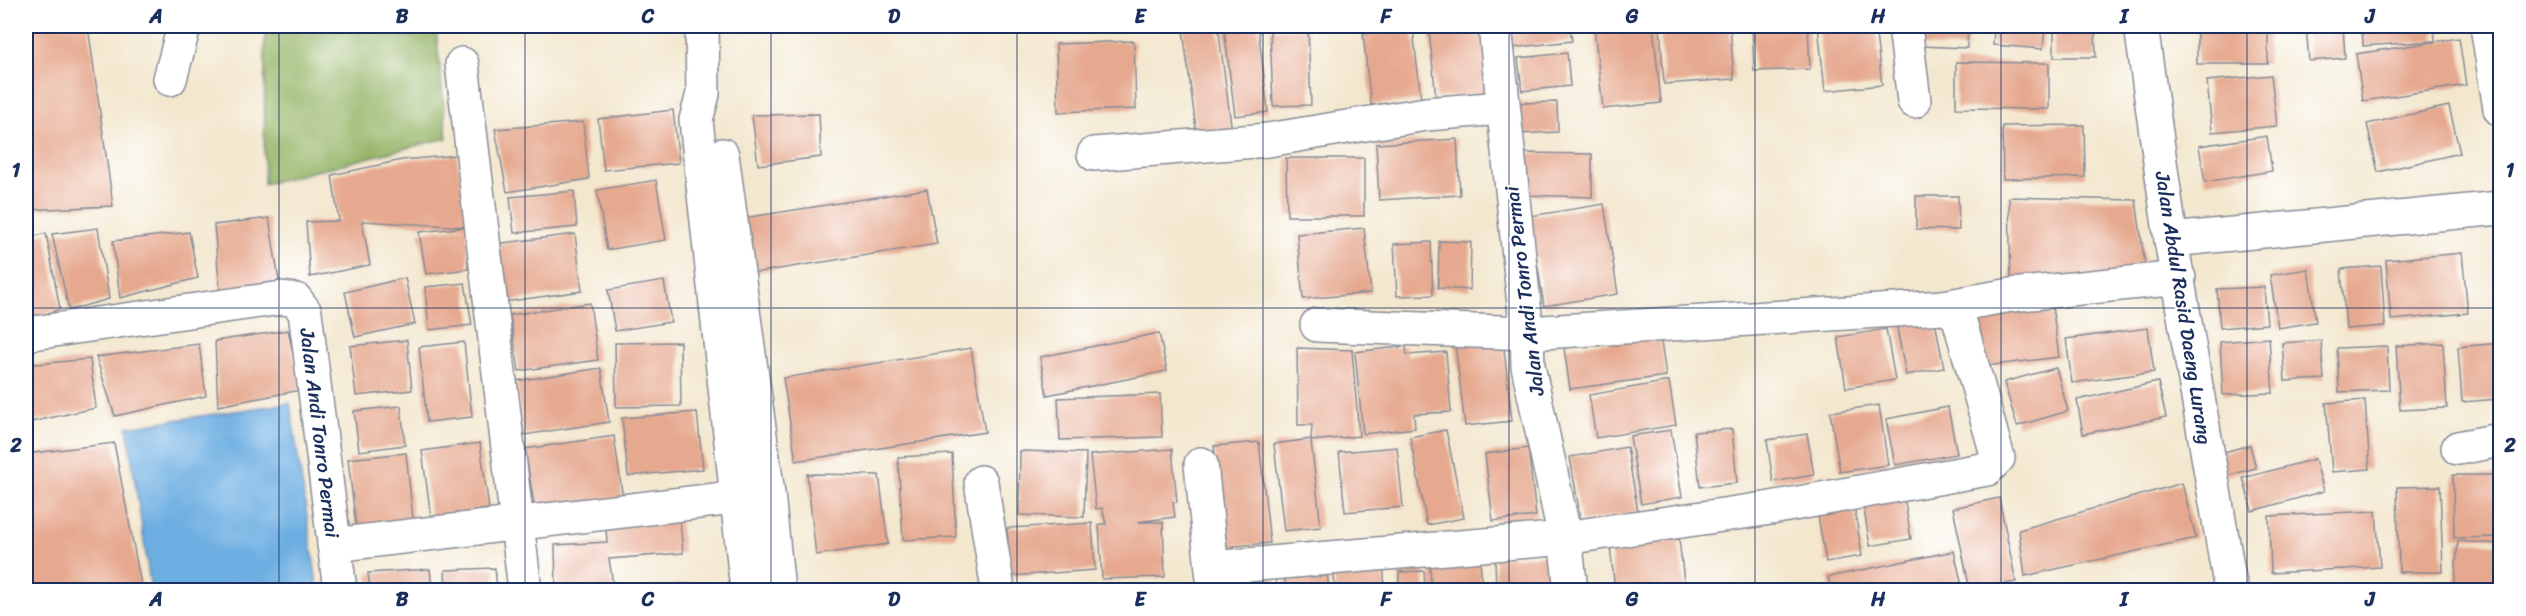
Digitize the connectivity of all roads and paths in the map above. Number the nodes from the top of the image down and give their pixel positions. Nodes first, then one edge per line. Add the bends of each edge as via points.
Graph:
1 (184, 26) edge
2 (702, 26) edge
3 (1495, 26) edge
4 (1905, 26) edge
5 (2141, 26) edge
6 (2487, 26) edge
7 (462, 64) dead end
8 (170, 79) dead end
9 (704, 94) junction
10 (1914, 101) dead end
11 (1503, 108) junction
12 (2500, 109) edge
13 (1094, 154) dead end
14 (2500, 208) edge
15 (2171, 240) junction
16 (2179, 278) junction
17 (1943, 308) junction
18 (1317, 325) dead end
19 (1527, 333) junction
20 (26, 334) edge
21 (2500, 440) edge
22 (2458, 448) dead end
23 (1201, 464) dead end
24 (981, 482) dead end
25 (753, 495) junction
26 (516, 523) junction
27 (1565, 538) junction
28 (334, 545) junction
29 (1213, 579) edge
30 (340, 591) edge
31 (525, 591) edge
32 (747, 591) edge
33 (778, 591) edge
34 (998, 591) edge
35 (1571, 591) edge
36 (2231, 591) edge

1 - 8 street
2 - 9 street
3 - 11 street, Jalan Andi Tonro Permai
4 - 10 street
5 - 15 street, Jalan Abdul Rasid Daeng Lurang
6 - 12 street
7 - 26 street
9 - 25 street via 718,123
9 - 25 street via 696,120
11 - 13 street via 1426,114 1268,140
11 - 19 street, Jalan Andi Tonro Permai
14 - 15 street
15 - 16 street, Jalan Abdul Rasid Daeng Lurang
16 - 17 street via 2011,295
16 - 36 street, Jalan Abdul Rasid Daeng Lurang
17 - 19 street
17 - 27 street via 1958,315 1998,458 1987,469 1771,508
18 - 19 street
19 - 27 street, Jalan Andi Tonro Permai via 1528,366
20 - 28 street, Jalan Andi Tonro Permai via 282,298 296,300 305,312
21 - 22 street
23 - 29 street
24 - 34 street
25 - 26 street
25 - 32 street
25 - 33 street
26 - 28 street
26 - 31 street
27 - 29 street
27 - 35 street, Jalan Andi Tonro Permai
28 - 30 street, Jalan Andi Tonro Permai

